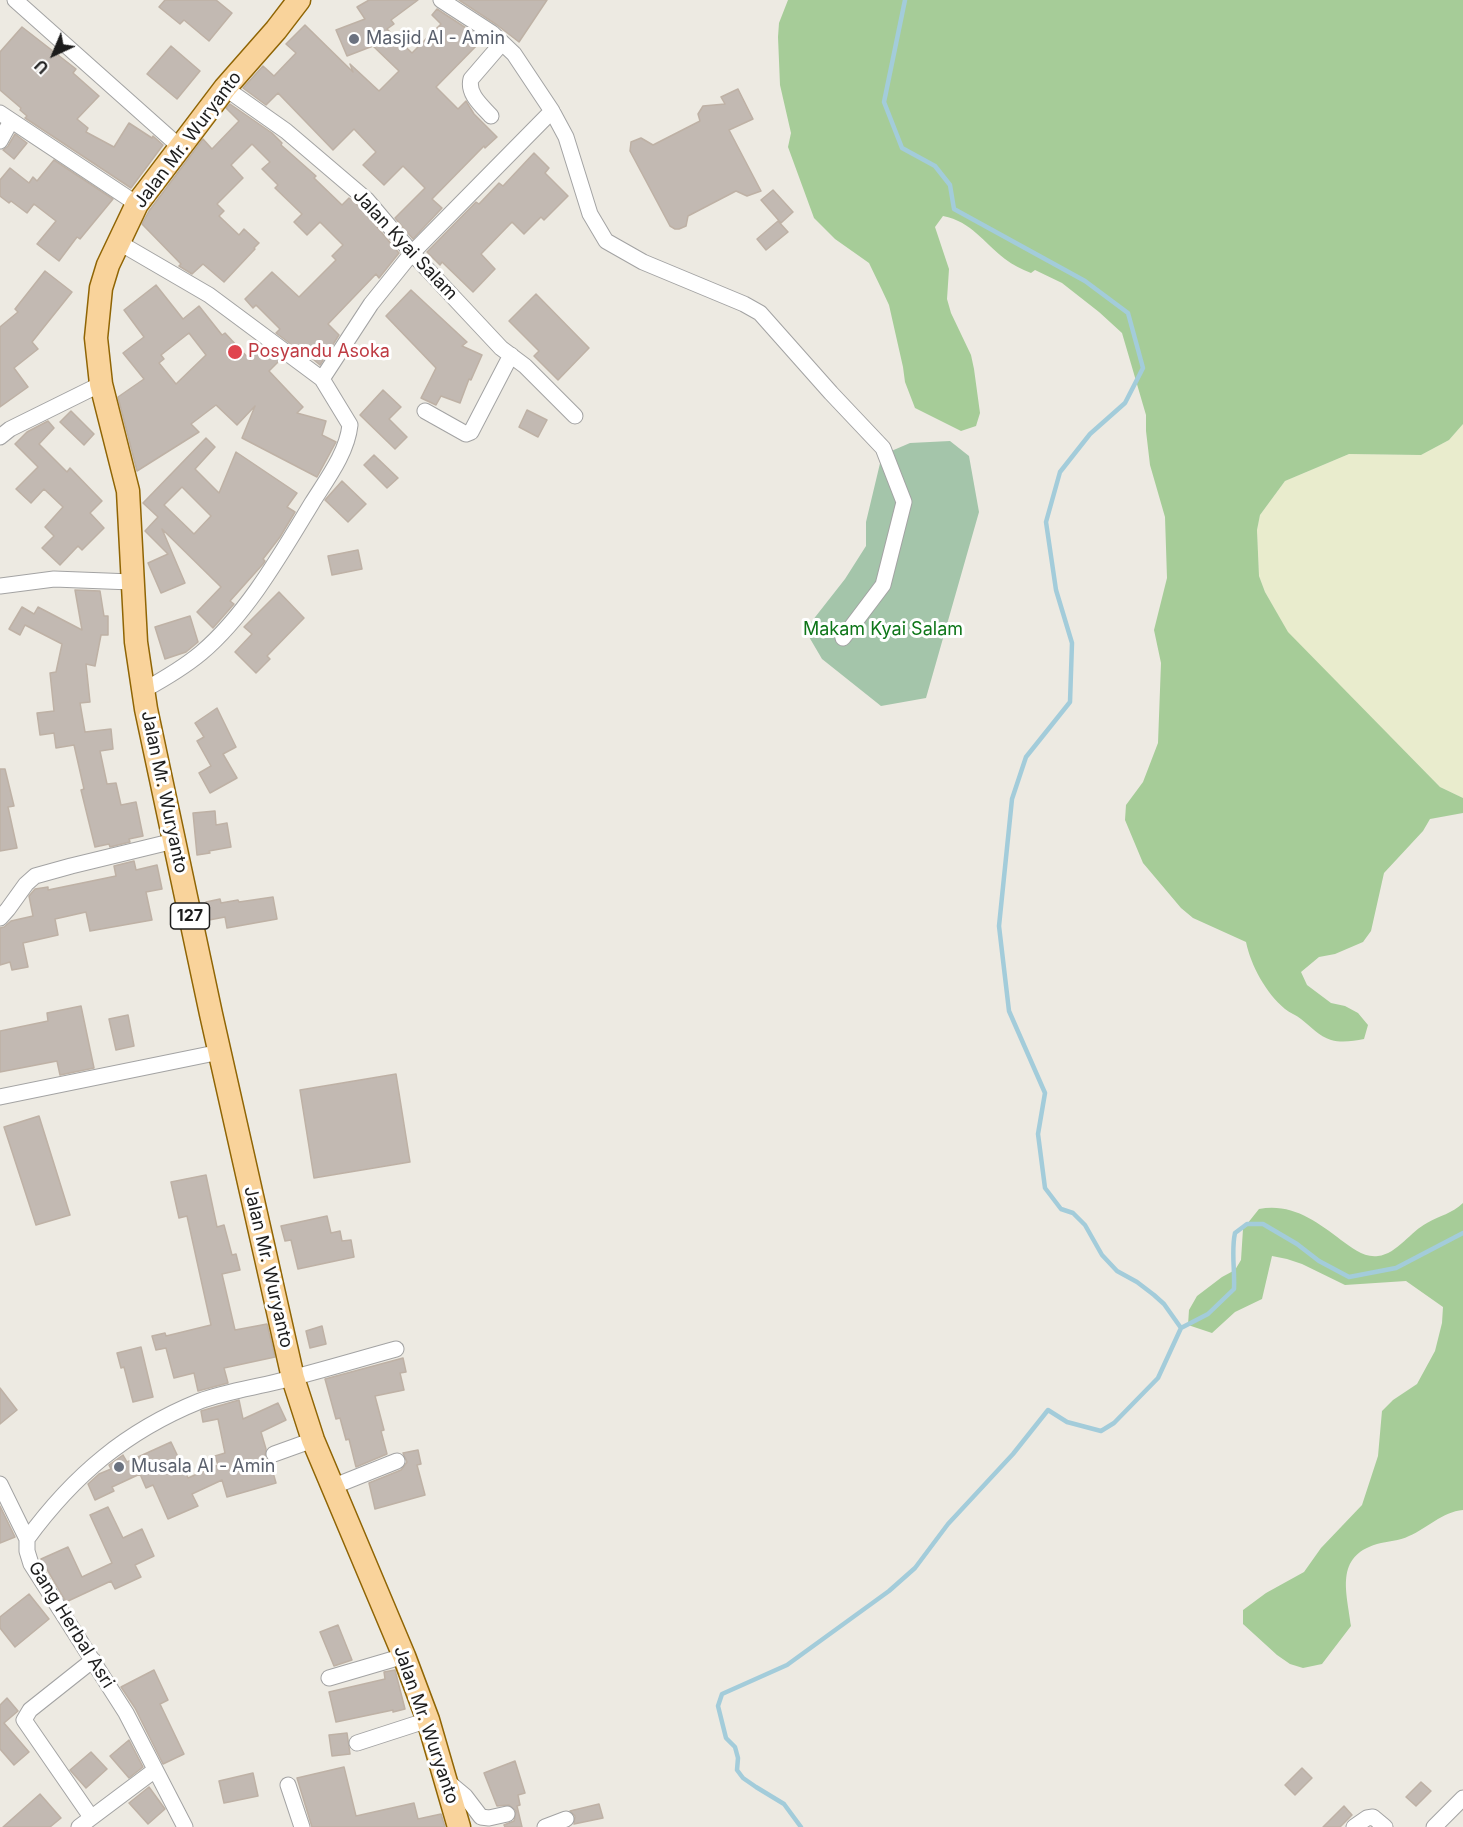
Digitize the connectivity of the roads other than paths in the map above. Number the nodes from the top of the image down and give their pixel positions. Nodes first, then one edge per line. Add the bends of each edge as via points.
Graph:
1 (15, 0) edge
2 (298, 0) edge
3 (441, 0) edge
4 (502, 43) junction
5 (225, 88) junction
6 (552, 111) junction
7 (491, 116) dead end
8 (6, 117) edge
9 (0, 141) edge
10 (180, 147) junction
11 (137, 204) junction
12 (118, 242) junction
13 (412, 253) junction
14 (511, 356) junction
15 (322, 379) junction
16 (101, 384) junction
17 (425, 411) dead end
18 (575, 416) dead end
19 (0, 437) edge
20 (132, 582) junction
21 (0, 586) edge
22 (843, 638) dead end
23 (144, 690) junction
24 (174, 842) junction
25 (0, 918) edge
26 (220, 1052) junction
27 (0, 1096) edge
28 (396, 1349) dead end
29 (293, 1378) junction
30 (313, 1440) junction
31 (274, 1454) dead end
32 (397, 1461) dead end
33 (0, 1484) edge
34 (332, 1487) junction
35 (27, 1539) junction
36 (404, 1656) junction
37 (93, 1660) junction
38 (329, 1678) dead end
39 (428, 1720) junction
40 (357, 1743) dead end
41 (154, 1770) junction
42 (447, 1781) junction
43 (288, 1785) dead end
44 (1463, 1798) edge
45 (507, 1814) dead end
46 (566, 1819) dead end
47 (85, 1822) edge
48 (185, 1827) edge
49 (302, 1827) edge
50 (459, 1827) edge
51 (545, 1827) edge
52 (1354, 1827) edge
53 (1385, 1827) edge
54 (1434, 1827) edge

1 - 10 street
2 - 5 main road, Jalan Mr. Wuryanto / 127
3 - 4 street
4 - 6 street via 514,54
4 - 7 street via 470,84
5 - 10 main road, Jalan Mr. Wuryanto / 127
5 - 13 street, Jalan Kyai Salam via 286,131 367,200
6 - 13 street
6 - 22 street via 566,137 590,214 606,241 643,262 760,313 883,448 904,502 883,585
8 - 9 street
8 - 11 street
10 - 11 main road, Jalan Mr. Wuryanto / 127
11 - 12 main road, Jalan Mr. Wuryanto / 127
12 - 15 street via 209,295
12 - 16 main road, Jalan Mr. Wuryanto / 127 via 104,277 98,308 96,338
13 - 14 street, Jalan Kyai Salam
13 - 15 street via 371,304
14 - 17 street via 471,432 466,434
14 - 18 street, Jalan Kyai Salam
15 - 23 street via 350,425 337,462 297,530 243,608 202,652
16 - 19 street
16 - 20 main road, Jalan Mr. Wuryanto / 127 via 128,491
20 - 21 street via 54,579
20 - 23 main road, Jalan Mr. Wuryanto / 127
23 - 24 main road, Jalan Mr. Wuryanto / 127
24 - 25 street via 35,876
24 - 26 main road, Jalan Mr. Wuryanto / 127
26 - 27 street
26 - 29 main road, Jalan Mr. Wuryanto / 127
28 - 29 street, Gang Herbal Asri
29 - 30 main road, Jalan Mr. Wuryanto / 127
29 - 35 street, Gang Herbal Asri via 202,1400 115,1446 64,1493
30 - 31 street
30 - 34 main road, Jalan Mr. Wuryanto / 127
32 - 34 street
33 - 35 street
34 - 36 main road, Jalan Mr. Wuryanto / 127
35 - 37 street, Gang Herbal Asri via 31,1564
36 - 38 street
36 - 39 main road, Jalan Mr. Wuryanto / 127
37 - 41 street, Gang Herbal Asri via 126,1713
37 - 47 street via 30,1710 24,1720
39 - 40 street
39 - 42 main road, Jalan Mr. Wuryanto / 127
41 - 47 street
41 - 48 street, Gang Herbal Asri
42 - 45 street via 481,1817
42 - 50 main road, Jalan Mr. Wuryanto / 127
43 - 49 street
44 - 54 street
46 - 51 street
52 - 53 street via 1373,1817

